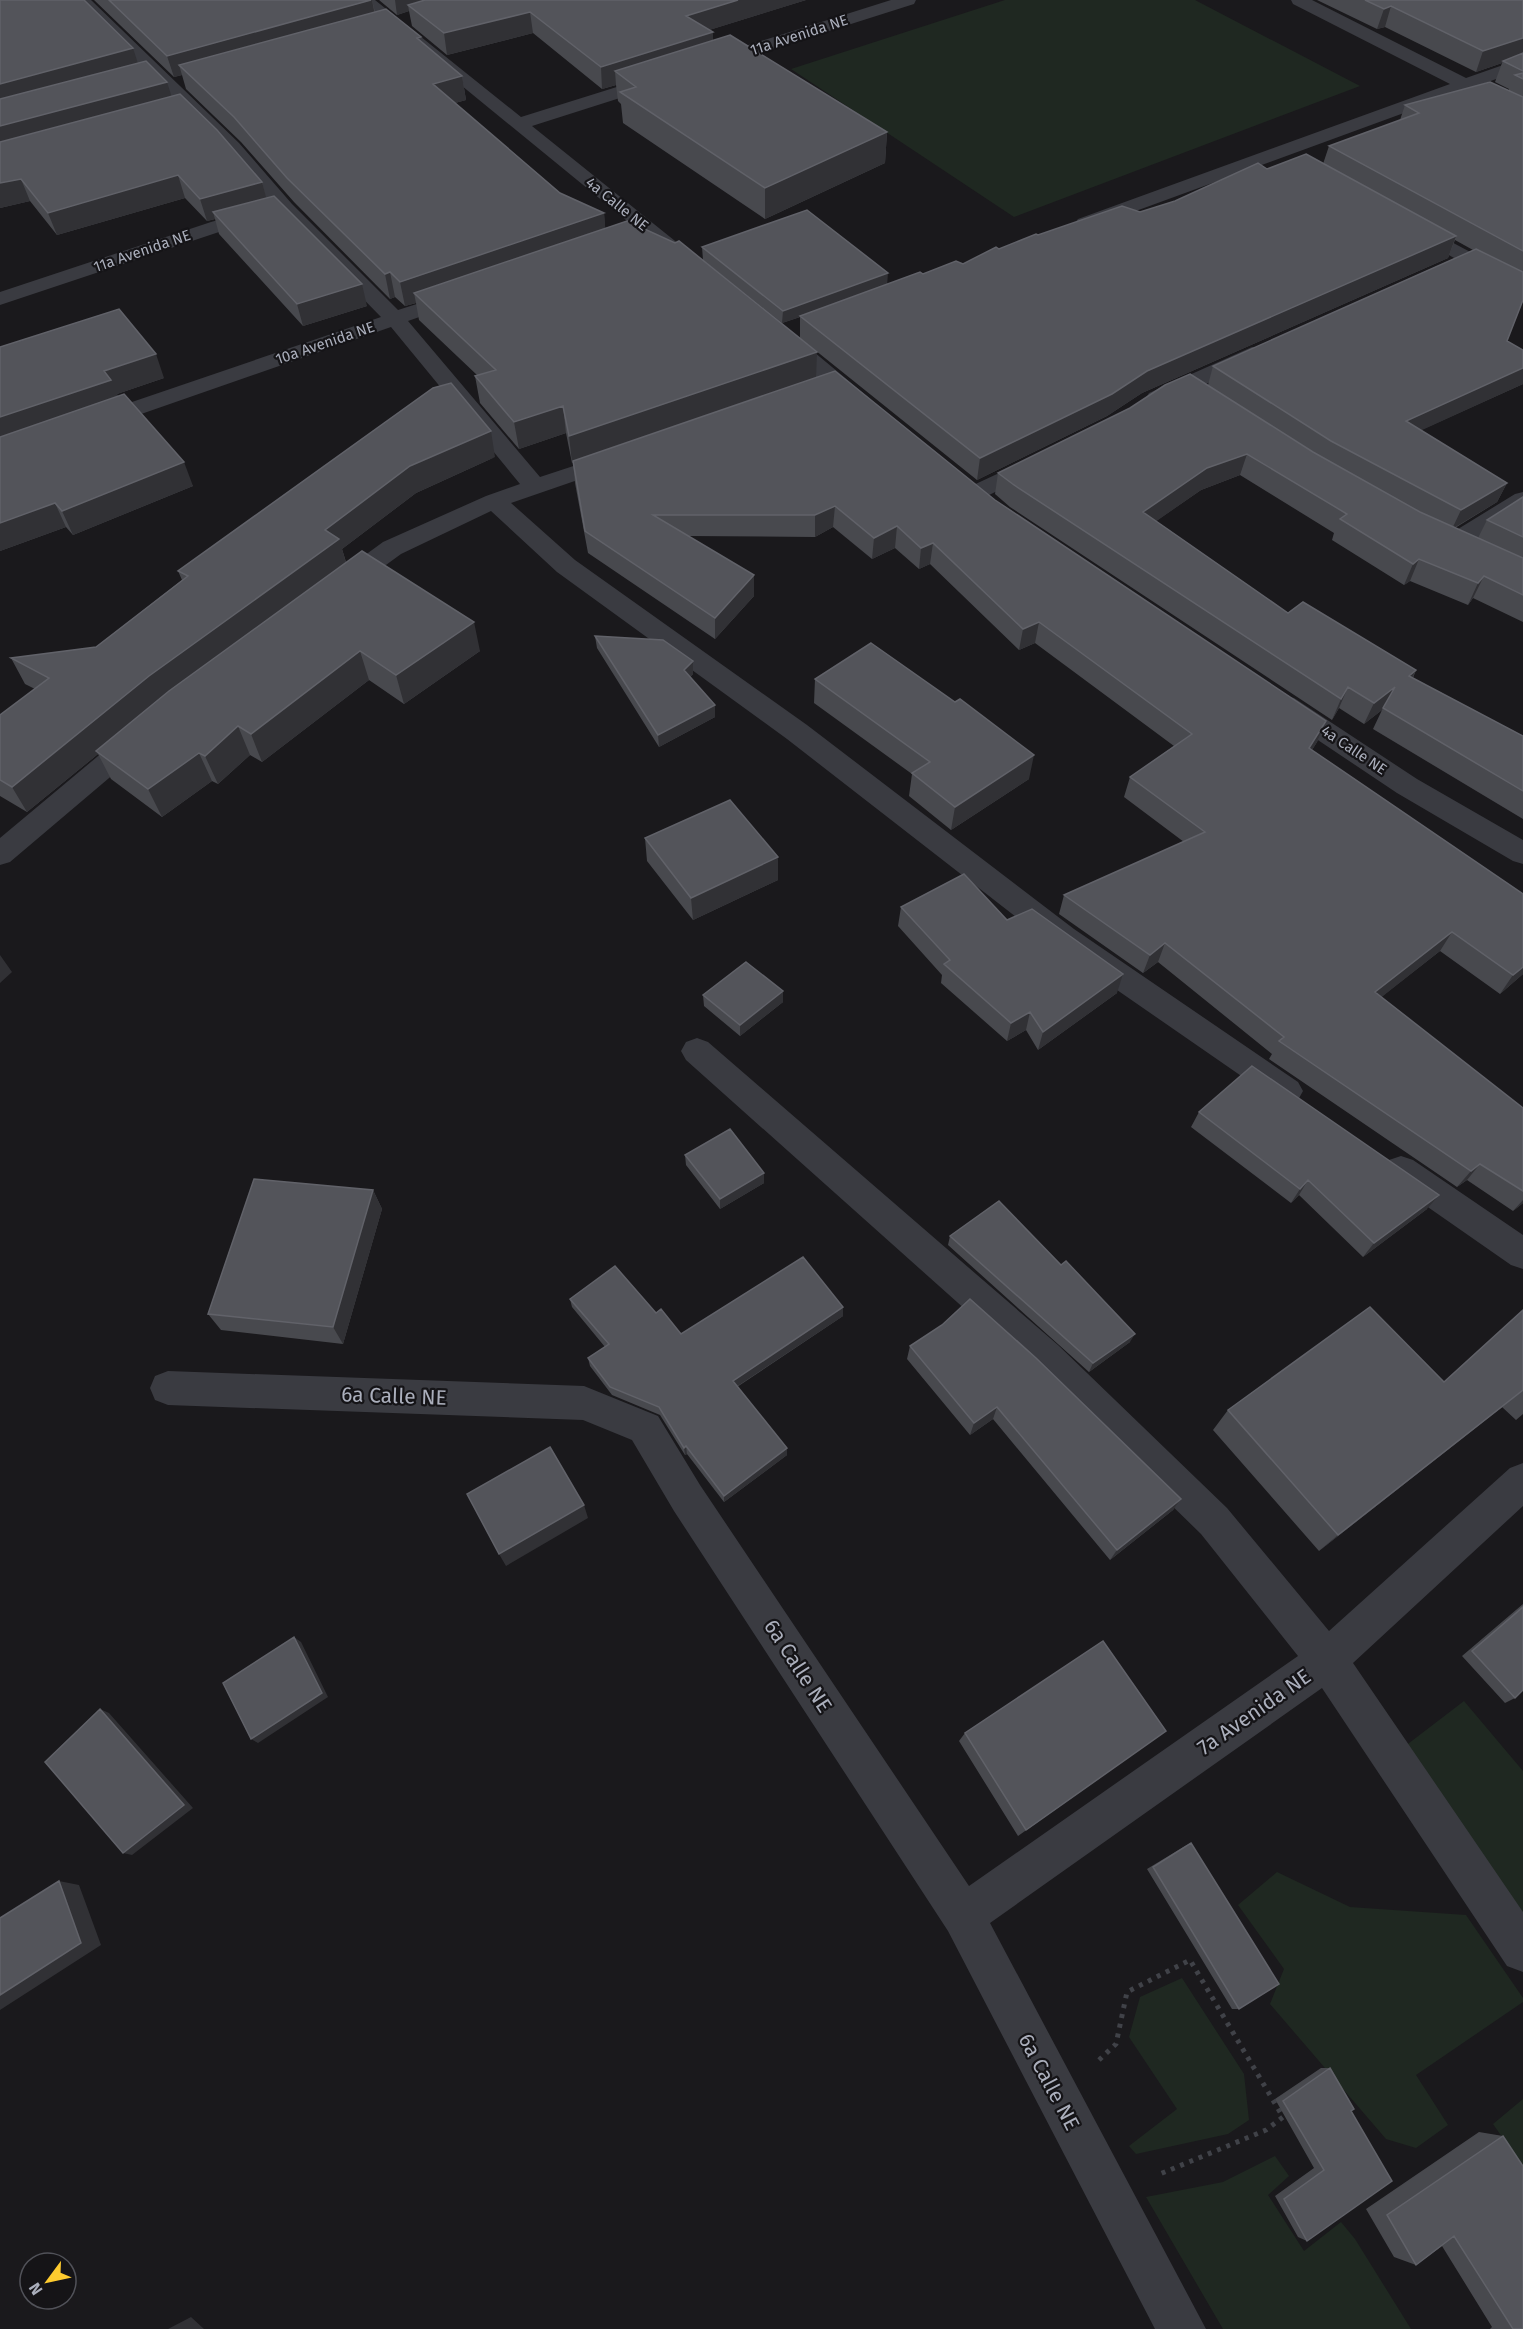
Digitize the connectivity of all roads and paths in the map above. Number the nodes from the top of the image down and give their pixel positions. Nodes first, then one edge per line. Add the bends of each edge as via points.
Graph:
1 (81, 0) edge
2 (365, 0) edge
3 (908, 0) edge
4 (1299, 0) edge
5 (406, 21) junction
6 (373, 31) edge
7 (1523, 63) edge
8 (696, 67) edge
9 (674, 74) edge
10 (135, 80) edge
11 (164, 80) junction
12 (194, 80) edge
13 (1463, 84) junction
14 (190, 107) junction
15 (168, 113) edge
16 (1523, 114) edge
17 (518, 124) junction
18 (1276, 153) junction
19 (1296, 164) edge
20 (285, 208) junction
21 (1398, 219) edge
22 (1066, 230) edge
23 (650, 231) junction
24 (628, 238) edge
25 (1469, 258) junction
26 (1448, 267) edge
27 (704, 274) edge
28 (1523, 288) edge
29 (473, 292) edge
30 (0, 299) edge
31 (395, 319) junction
32 (801, 327) edge
33 (1276, 343) edge
34 (1186, 384) junction
35 (1206, 397) edge
36 (1143, 406) edge
37 (882, 419) edge
38 (78, 428) edge
39 (635, 452) edge
40 (1054, 455) edge
41 (956, 478) edge
42 (535, 487) junction
43 (1523, 498) edge
44 (494, 501) junction
45 (1455, 543) edge
46 (325, 598) edge
47 (1268, 693) edge
48 (153, 726) edge
49 (1523, 853) edge
50 (0, 854) edge
51 (697, 1051) dead end
52 (1308, 1106) edge
53 (1376, 1153) edge
54 (1523, 1254) edge
55 (168, 1388) dead end
56 (1523, 1481) edge
57 (1327, 1660) junction
58 (963, 1916) junction
59 (1523, 1950) edge
60 (1056, 2095) junction
61 (1109, 2195) junction
62 (1181, 2329) edge

1 - 11 street
2 - 5 street, 4a Calle NE
3 - 8 street, 11a Avenida NE
4 - 13 street
5 - 6 street
5 - 17 street, 4a Calle NE
7 - 13 street
9 - 17 street
10 - 11 street
11 - 12 street
11 - 14 street
13 - 16 street
13 - 18 street
14 - 15 street
14 - 20 street via 232,147
17 - 23 street, 4a Calle NE
18 - 19 street
18 - 22 street
20 - 30 street, 11a Avenida NE via 218,226
20 - 31 street
21 - 25 street
23 - 24 street
23 - 27 street, 4a Calle NE
25 - 26 street
25 - 28 street
29 - 31 street, 10a Avenida NE
31 - 38 street, 10a Avenida NE
31 - 42 street
32 - 37 street via 772,329 824,386
33 - 34 street
34 - 35 street
34 - 36 street
39 - 42 street
40 - 41 street via 984,500
42 - 44 street
43 - 45 street
44 - 46 street via 392,548
44 - 52 street via 566,566 797,732 1063,938
47 - 49 street, 4a Calle NE via 1407,786
48 - 50 street
51 - 57 street via 1062,1374 1214,1521
53 - 54 street
55 - 58 street, 6a Calle NE via 584,1403 645,1428 687,1498
56 - 57 street, 7a Avenida NE
57 - 58 street, 7a Avenida NE
57 - 59 street
58 - 60 street, 6a Calle NE
60 - 61 street, 6a Calle NE
60 - 61 path via 1116,2044 1127,1992 1190,1960 1283,2117 1266,2130
61 - 62 street, 6a Calle NE

